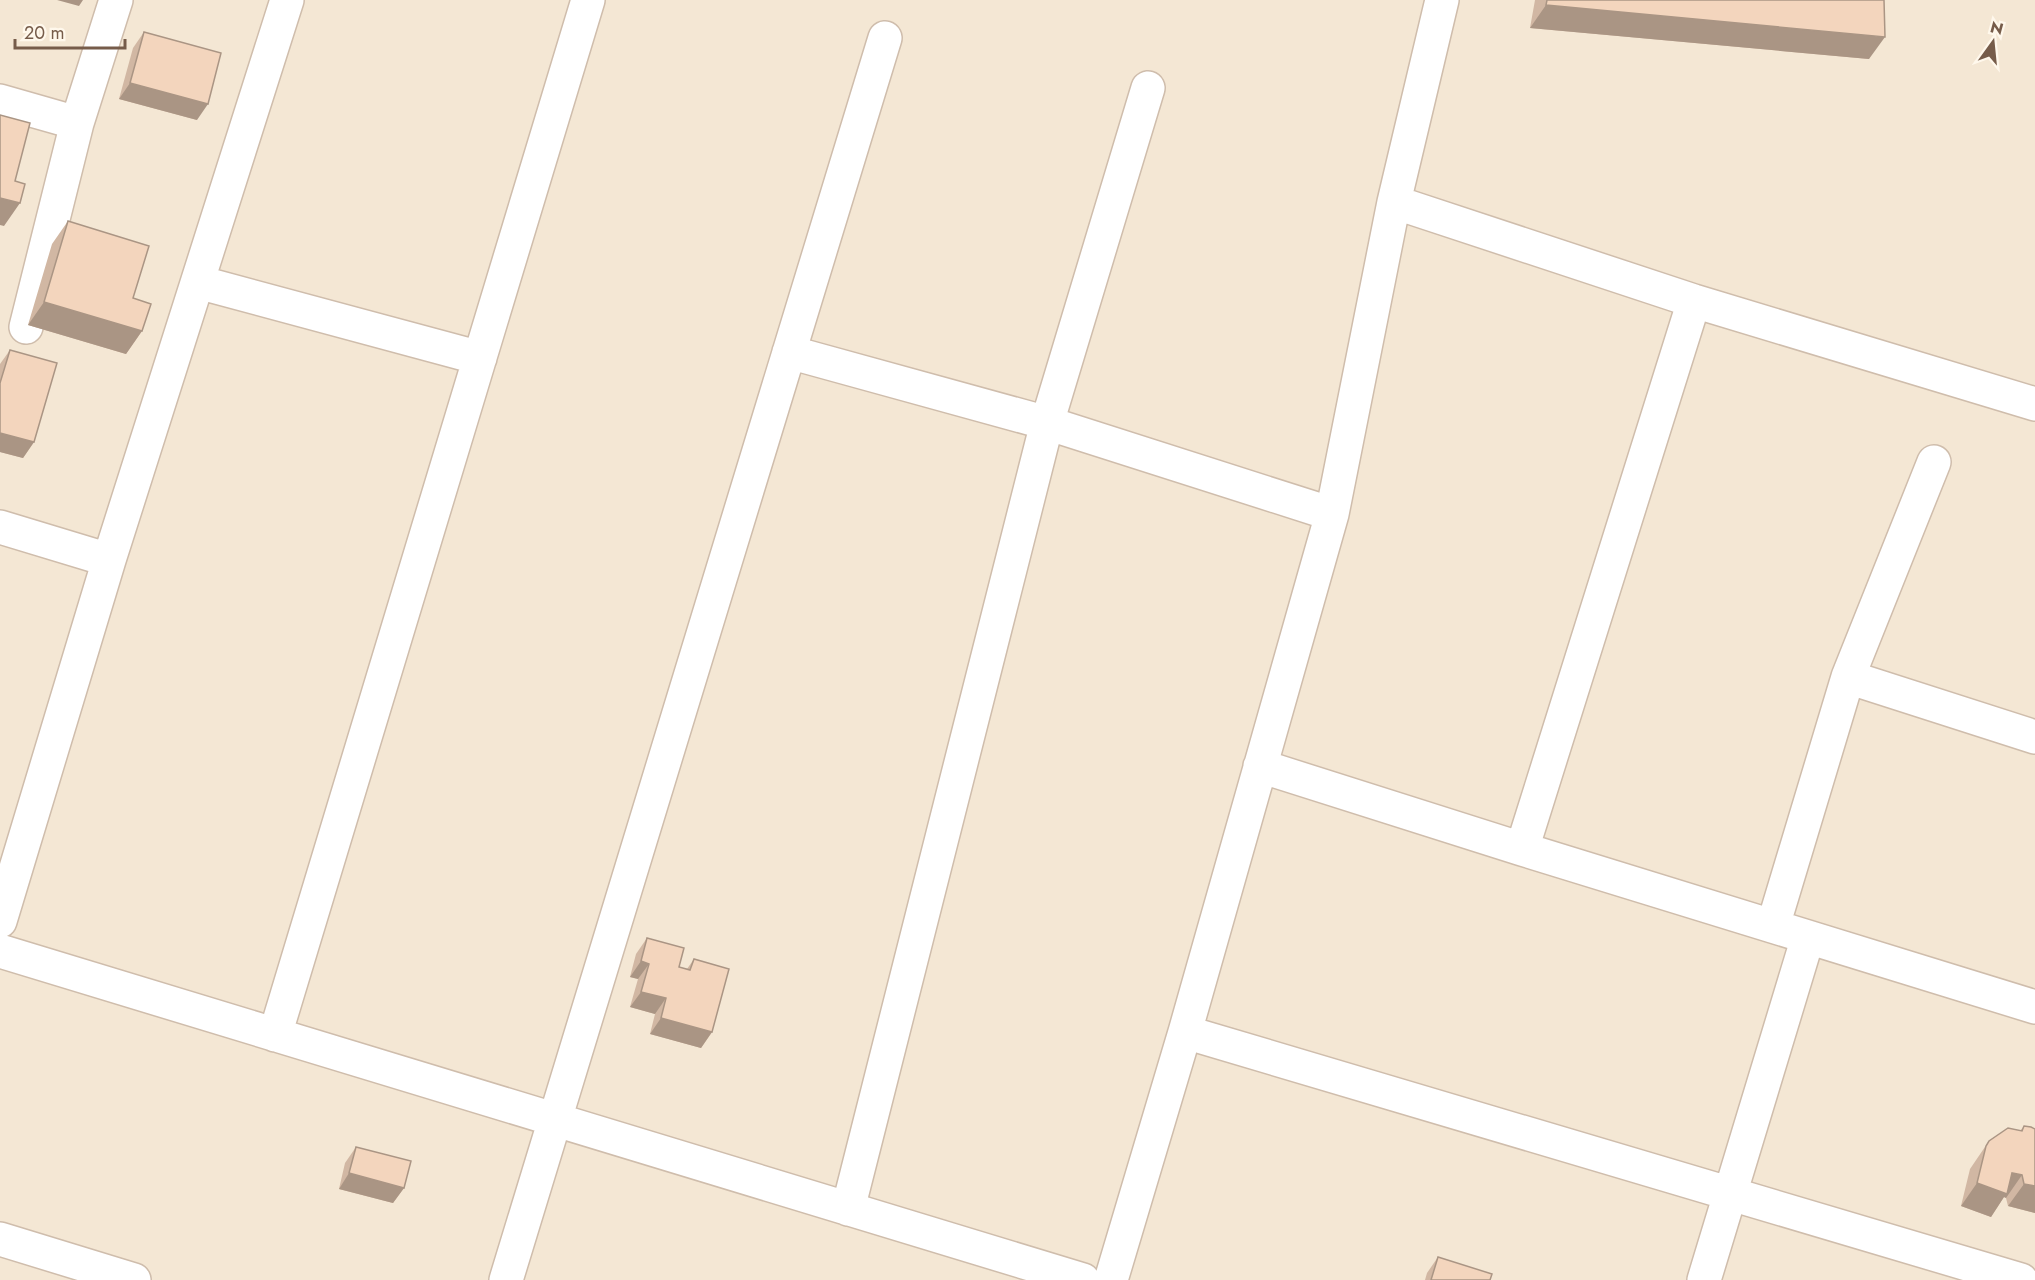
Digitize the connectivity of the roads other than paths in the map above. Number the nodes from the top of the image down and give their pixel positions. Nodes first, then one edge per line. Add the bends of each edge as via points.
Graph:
1 (116, 0) edge
2 (287, 0) edge
3 (588, 0) edge
4 (1442, 0) edge
5 (885, 38) dead end
6 (1148, 88) dead end
7 (0, 101) edge
8 (76, 123) junction
9 (1394, 202) junction
10 (198, 282) junction
11 (1694, 301) junction
12 (26, 327) dead end
13 (789, 352) junction
14 (480, 358) junction
15 (2035, 404) edge
16 (1047, 423) junction
17 (1934, 462) dead end
18 (1332, 514) junction
19 (0, 527) edge
20 (109, 560) junction
21 (1848, 677) junction
22 (2035, 736) edge
23 (1260, 766) junction
24 (14, 824) edge
25 (1522, 849) junction
26 (0, 921) edge
27 (1773, 926) junction
28 (1808, 937) junction
29 (0, 951) edge
30 (2035, 1007) edge
31 (1185, 1032) junction
32 (275, 1035) junction
33 (555, 1120) junction
34 (1730, 1195) junction
35 (848, 1209) junction
36 (0, 1239) edge
37 (134, 1280) edge
38 (506, 1280) edge
39 (1083, 1280) edge
40 (1110, 1280) edge
41 (1704, 1280) edge
42 (2021, 1280) edge

1 - 8 street
2 - 10 street
3 - 14 street
4 - 9 street
5 - 13 street
6 - 16 street
7 - 8 street
8 - 12 street
9 - 11 street
9 - 18 street
10 - 14 street
10 - 20 street
11 - 15 street
11 - 25 street
13 - 16 street
13 - 33 street
14 - 32 street
16 - 18 street
16 - 35 street
17 - 21 street
18 - 23 street
19 - 20 street
20 - 24 street
21 - 22 street
21 - 27 street
23 - 25 street
23 - 31 street
24 - 26 street
25 - 27 street
27 - 28 street
28 - 30 street
28 - 34 street
29 - 32 street
31 - 34 street
31 - 40 street
32 - 33 street
33 - 35 street
33 - 38 street
34 - 41 street
34 - 42 street
35 - 39 street
36 - 37 street

